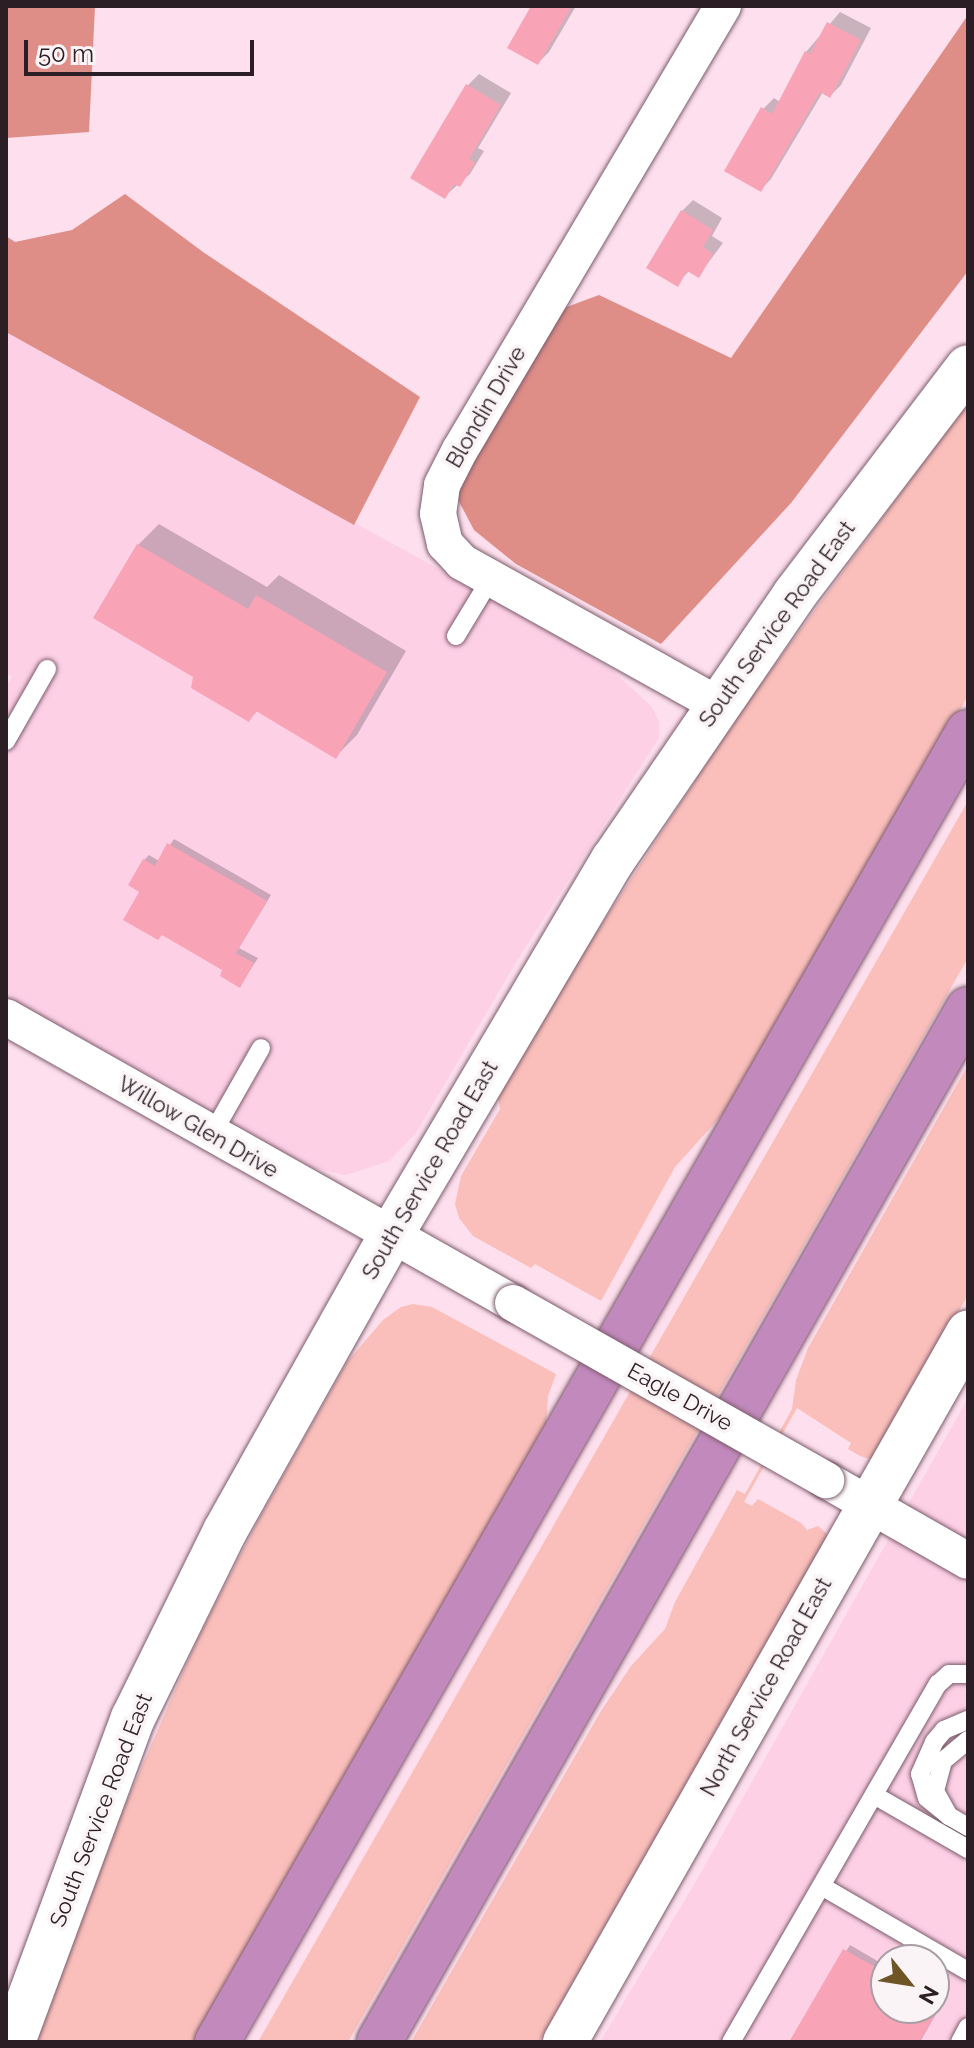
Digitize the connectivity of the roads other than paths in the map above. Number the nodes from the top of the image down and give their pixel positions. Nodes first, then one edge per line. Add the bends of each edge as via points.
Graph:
1 (723, 6) edge
2 (968, 367) edge
3 (491, 578) junction
4 (456, 636) dead end
5 (47, 669) dead end
6 (717, 704) junction
7 (968, 732) edge
8 (6, 741) edge
9 (968, 1009) edge
10 (6, 1017) edge
11 (261, 1048) dead end
12 (211, 1136) junction
13 (391, 1235) junction
14 (968, 1333) edge
15 (869, 1504) junction
16 (968, 1561) edge
17 (968, 1674) edge
18 (968, 1720) edge
19 (968, 1740) edge
20 (874, 1795) junction
21 (949, 1816) junction
22 (968, 1827) edge
23 (968, 1849) edge
24 (823, 1887) junction
25 (968, 1971) edge
26 (968, 2027) edge
27 (570, 2038) edge
28 (13, 2042) edge
29 (217, 2042) edge
30 (379, 2042) edge
31 (731, 2042) edge
32 (960, 2042) edge

1 - 3 street, Blondin Drive via 442,485 438,514 445,544 462,562
2 - 6 main road, South Service Road East
3 - 4 lane
3 - 6 street, Blondin Drive
5 - 8 lane
6 - 13 main road, South Service Road East via 613,860
7 - 29 highway
9 - 30 highway
10 - 12 street, Willow Glen Drive
11 - 12 lane
12 - 13 street, Willow Glen Drive
13 - 15 street, Eagle Drive, bridge
13 - 28 main road, South Service Road East via 225,1531 133,1718
14 - 15 main road, North Service Road East
15 - 16 street, Eagle Drive
15 - 27 main road, North Service Road East
17 - 20 lane via 949,1674 938,1684
18 - 21 lane via 944,1730 920,1774 927,1798
19 - 21 lane via 956,1747 937,1776 935,1791
20 - 23 lane
20 - 24 lane
21 - 22 lane
24 - 25 lane
24 - 31 lane
26 - 32 lane

